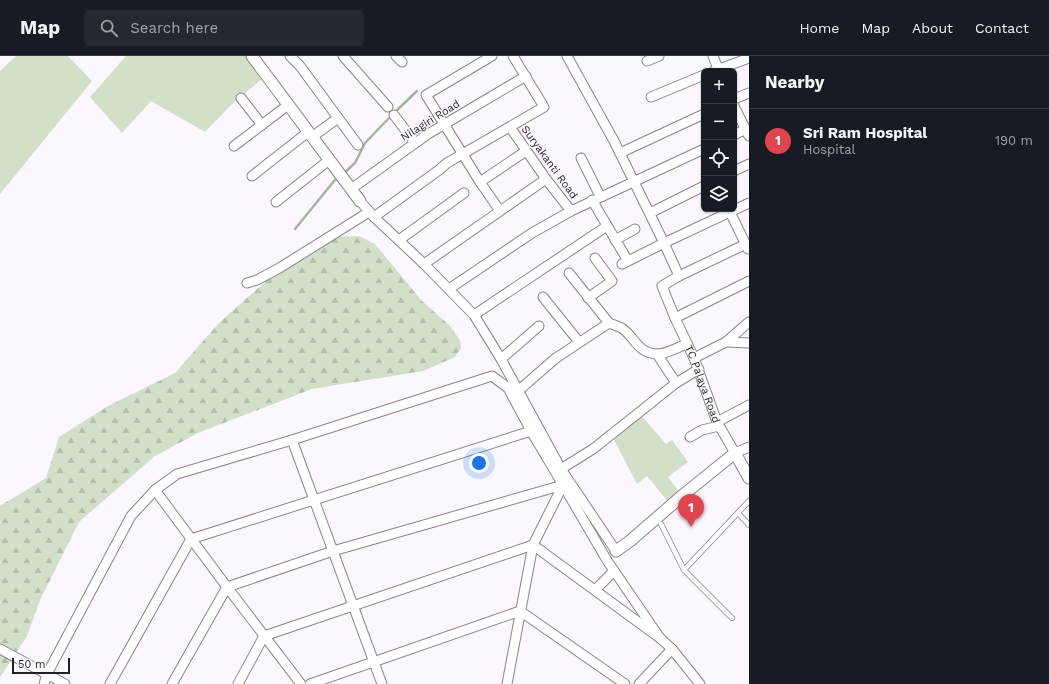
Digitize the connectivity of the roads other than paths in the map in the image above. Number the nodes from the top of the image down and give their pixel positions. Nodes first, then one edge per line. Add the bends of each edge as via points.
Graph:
1 (252, 56) edge
2 (290, 56) edge
3 (343, 56) edge
4 (492, 56) edge
5 (513, 56) edge
6 (659, 56) edge
7 (713, 56) edge
8 (570, 57) edge
9 (749, 58) edge
10 (647, 61) dead end
11 (716, 68) edge
12 (722, 68) edge
13 (526, 76) junction
14 (701, 76) edge
15 (749, 93) edge
16 (651, 97) dead end
17 (241, 98) dead end
18 (737, 98) edge
19 (288, 105) junction
20 (388, 107) dead end
21 (737, 112) edge
22 (394, 115) dead end
23 (701, 115) edge
24 (338, 118) junction
25 (444, 124) junction
26 (262, 125) junction
27 (510, 127) junction
28 (747, 133) edge
29 (310, 135) junction
30 (737, 135) edge
31 (415, 143) junction
32 (358, 145) dead end
33 (234, 146) dead end
34 (701, 150) edge
35 (526, 151) junction
36 (464, 154) junction
37 (620, 154) junction
38 (581, 158) dead end
39 (329, 160) junction
40 (749, 164) edge
41 (737, 170) edge
42 (252, 176) dead end
43 (546, 179) junction
44 (634, 181) junction
45 (480, 182) junction
46 (701, 188) edge
47 (351, 189) junction
48 (464, 193) dead end
49 (596, 198) junction
50 (360, 201) joint
51 (276, 202) dead end
52 (749, 203) edge
53 (737, 209) edge
54 (500, 211) junction
55 (571, 211) junction
56 (730, 212) joint
57 (650, 213) junction
58 (372, 214) junction
59 (608, 226) junction
60 (636, 229) dead end
61 (399, 240) junction
62 (616, 240) junction
63 (664, 243) junction
64 (747, 247) edge
65 (595, 258) dead end
66 (424, 264) junction
67 (569, 273) dead end
68 (679, 276) junction
69 (749, 281) edge
70 (248, 283) dead end
71 (449, 290) junction
72 (543, 297) dead end
73 (588, 298) junction
74 (474, 315) junction
75 (675, 318) junction
76 (749, 322) edge
77 (609, 323) junction
78 (539, 326) dead end
79 (578, 342) junction
80 (726, 342) junction
81 (749, 343) edge
82 (686, 344) junction
83 (657, 354) junction
84 (694, 358) junction
85 (501, 359) junction
86 (698, 369) junction
87 (676, 383) junction
88 (518, 391) junction
89 (749, 406) edge
90 (718, 424) junction
91 (531, 431) junction
92 (690, 438) dead end
93 (292, 440) junction
94 (749, 447) edge
95 (735, 454) junction
96 (561, 469) junction
97 (749, 478) edge
98 (564, 485) junction
99 (155, 490) junction
100 (314, 499) junction
101 (749, 501) edge
102 (738, 513) junction
103 (661, 524) dead end
104 (749, 525) edge
105 (191, 539) junction
106 (533, 545) junction
107 (616, 551) joint
108 (333, 552) junction
109 (684, 570) junction
110 (614, 571) junction
111 (227, 587) junction
112 (594, 590) junction
113 (353, 605) junction
114 (520, 611) junction
115 (732, 618) dead end
116 (264, 636) junction
117 (660, 638) junction
118 (0, 649) edge
119 (672, 649) junction
120 (373, 661) junction
121 (47, 674) junction
122 (44, 684) edge
123 (65, 684) edge
124 (110, 684) edge
125 (172, 684) edge
126 (238, 684) edge
127 (301, 684) edge
128 (310, 684) edge
129 (382, 684) edge
130 (507, 684) edge
131 (625, 684) edge
132 (639, 684) edge
133 (700, 684) edge

1 - 19 street
2 - 24 street
3 - 20 street
4 - 25 street via 426,95
5 - 13 street
6 - 10 street
7 - 11 street
8 - 37 street
9 - 12 street
13 - 25 street, Nilagiri Road
13 - 27 street via 544,107
14 - 16 street
15 - 18 street
17 - 26 street
19 - 26 street
19 - 29 street
21 - 28 street
22 - 31 street
23 - 37 street
24 - 29 street
24 - 32 street
25 - 31 street, Nilagiri Road
25 - 36 street
26 - 33 street
27 - 35 street, Suryakanti Road
27 - 36 street
28 - 30 street
29 - 39 street
29 - 42 street
31 - 47 street, Nilagiri Road
34 - 44 street
35 - 43 street, Suryakanti Road
35 - 45 street
36 - 45 street
36 - 58 street
37 - 44 street
38 - 49 street
39 - 47 street
39 - 51 street
40 - 41 street
43 - 54 street
43 - 55 street, Suryakanti Road
44 - 49 street
44 - 57 street
45 - 54 street
46 - 57 street
47 - 50 street
48 - 61 street
49 - 55 street
49 - 59 street
50 - 58 street
52 - 53 street
54 - 66 street
55 - 71 street via 532,233
56 - 63 street
56 - 64 street
57 - 63 street
58 - 61 street
58 - 70 street via 281,267
59 - 62 street
59 - 74 street
60 - 62 street
61 - 66 street
62 - 63 street via 625,263
63 - 68 street
64 - 68 street
65 - 73 street via 612,281
66 - 71 street
67 - 73 street
68 - 75 street, TC Palaya Road via 662,286
69 - 75 street
71 - 74 street
72 - 79 street
73 - 77 street
74 - 85 street
75 - 82 street, TC Palaya Road
76 - 80 street
77 - 79 street
77 - 83 street via 623,329 639,347
78 - 85 street
79 - 88 street
80 - 81 street
80 - 84 street
82 - 83 street
82 - 84 street, TC Palaya Road
83 - 87 street
84 - 86 street, TC Palaya Road
85 - 88 street
86 - 87 street
86 - 90 street, TC Palaya Road
87 - 96 street via 592,449
88 - 96 street
89 - 90 street
90 - 92 street
90 - 95 street, TC Palaya Road
91 - 93 street via 508,388 492,376
91 - 98 street
91 - 100 street
93 - 99 street via 177,474
93 - 100 street
94 - 95 street
95 - 97 street, TC Palaya Road
95 - 107 street
96 - 107 street
98 - 106 street
98 - 108 street
98 - 110 street
99 - 105 street
99 - 121 street via 131,516
100 - 105 street
100 - 108 street
101 - 102 lane
102 - 104 lane
102 - 109 lane
103 - 109 lane
105 - 111 street
105 - 124 street
106 - 112 street
106 - 113 street
106 - 114 street
108 - 111 street
108 - 113 street
109 - 115 lane
110 - 112 street
110 - 117 street
111 - 116 street
111 - 125 street
112 - 117 street
113 - 116 street
113 - 120 street
114 - 120 street
114 - 130 street
114 - 131 street
116 - 126 street
116 - 127 street
117 - 119 street
118 - 121 street
119 - 132 street
119 - 133 street
120 - 128 street
120 - 129 street
121 - 122 street
121 - 123 street

